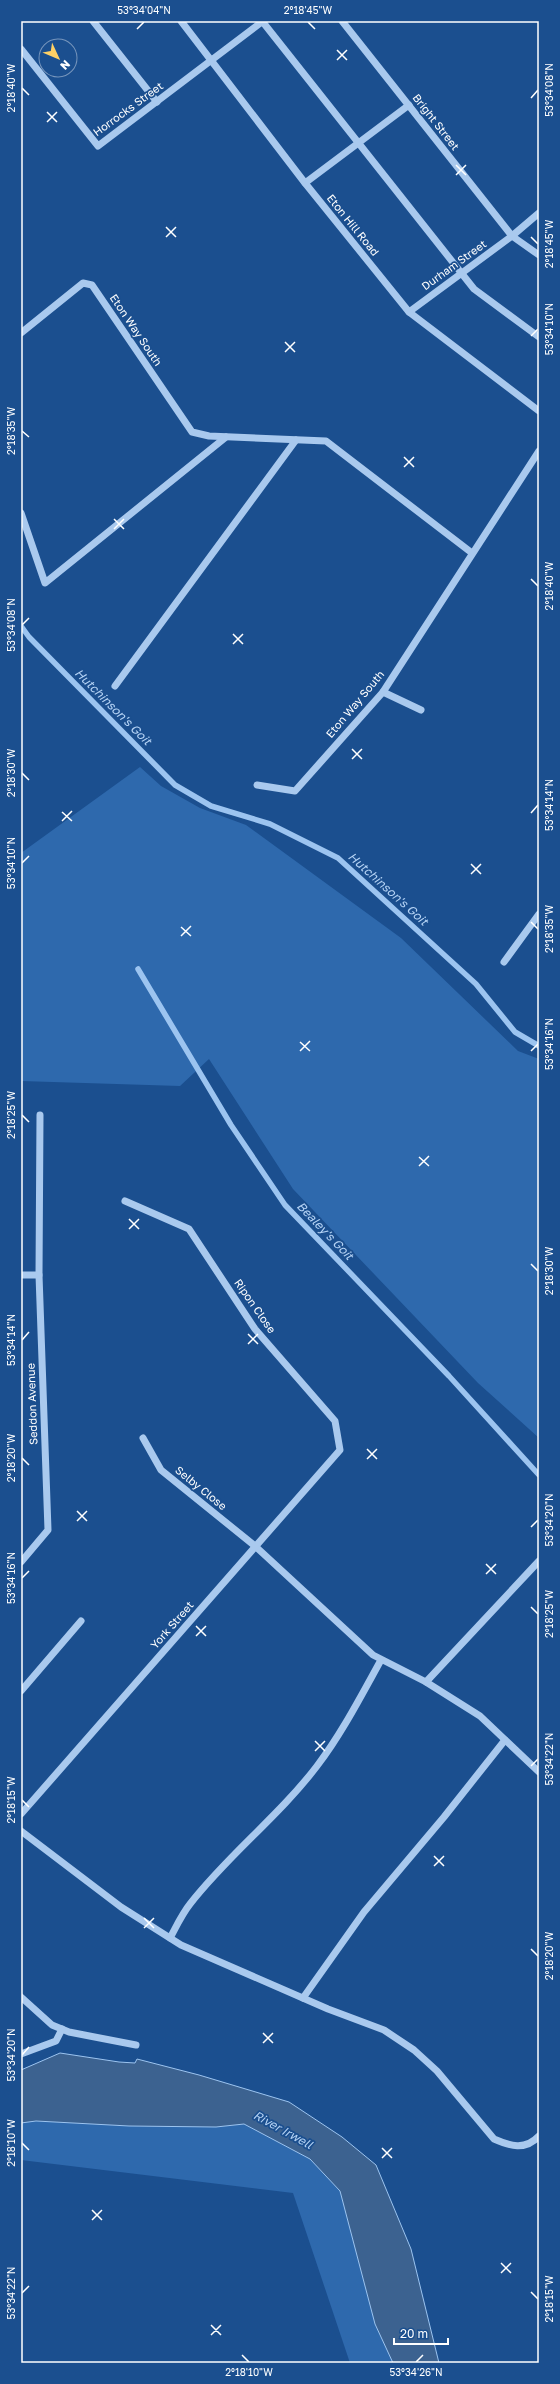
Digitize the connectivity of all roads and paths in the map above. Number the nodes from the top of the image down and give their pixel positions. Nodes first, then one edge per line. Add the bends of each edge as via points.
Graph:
1 (93, 21) edge
2 (181, 21) edge
3 (262, 21) edge
4 (342, 21) edge
5 (21, 49) edge
6 (211, 60) junction
7 (156, 102) junction
8 (409, 105) junction
9 (358, 143) junction
10 (305, 183) junction
11 (539, 213) edge
12 (512, 236) junction
13 (539, 256) edge
14 (461, 274) junction
15 (409, 312) junction
16 (21, 332) edge
17 (539, 337) edge
18 (539, 411) edge
19 (226, 437) junction
20 (296, 440) junction
21 (539, 451) edge
22 (21, 513) edge
23 (472, 554) junction
24 (115, 686) dead end
25 (382, 692) junction
26 (421, 710) dead end
27 (257, 785) dead end
28 (539, 914) edge
29 (504, 962) dead end
30 (40, 1115) dead end
31 (125, 1201) dead end
32 (21, 1275) edge
33 (39, 1275) junction
34 (143, 1438) dead end
35 (340, 1450) joint
36 (255, 1546) junction
37 (539, 1561) edge
38 (21, 1562) edge
39 (81, 1621) dead end
40 (381, 1660) junction
41 (426, 1682) junction
42 (21, 1691) edge
43 (505, 1740) junction
44 (539, 1772) edge
45 (21, 1814) edge
46 (21, 1831) edge
47 (170, 1938) junction
48 (21, 1997) edge
49 (303, 1998) junction
50 (62, 2029) junction
51 (136, 2045) dead end
52 (21, 2054) edge
53 (539, 2136) edge

1 - 7 street
2 - 6 street, Eton Hill Road
3 - 6 street, Horrocks Street
3 - 9 street
4 - 8 street, Bright Street
5 - 7 street, Horrocks Street via 98,146
6 - 7 street, Horrocks Street
6 - 10 street, Eton Hill Road
8 - 9 street
8 - 12 street, Bright Street
9 - 10 street
9 - 14 street
10 - 15 street, Eton Hill Road
11 - 12 street, Durham Street
12 - 13 street, Bright Street
12 - 14 street, Durham Street
14 - 15 street, Durham Street
14 - 17 street via 474,288
15 - 18 street, Eton Hill Road
16 - 19 street, Eton Way South via 83,283 92,285 192,432
19 - 20 street, Eton Way South
19 - 22 street via 44,583
20 - 23 street, Eton Way South via 326,441
20 - 24 street
21 - 23 street, Eton Way South
23 - 25 street, Eton Way South
25 - 26 street
25 - 27 street, Eton Way South via 295,791
28 - 29 street
30 - 33 street, Seddon Avenue
31 - 35 street, Ripon Close via 189,1229 255,1329 335,1421
32 - 33 street
33 - 38 street, Seddon Avenue via 48,1530
34 - 36 street, Selby Close via 161,1470
35 - 36 street, York Street
36 - 40 street, Selby Close
36 - 45 street, York Street
37 - 41 street
39 - 42 street
40 - 41 street, Selby Close
40 - 47 street via 317,1766 267,1823 208,1883 189,1906
41 - 43 street, Selby Close via 480,1716
43 - 44 street, Selby Close
43 - 49 street via 364,1912
46 - 47 street via 85,1882
47 - 49 street
48 - 50 street via 52,2025
49 - 53 street via 384,2030 414,2050 437,2071 494,2139 507,2145 521,2147
50 - 51 street
50 - 52 street via 56,2041

